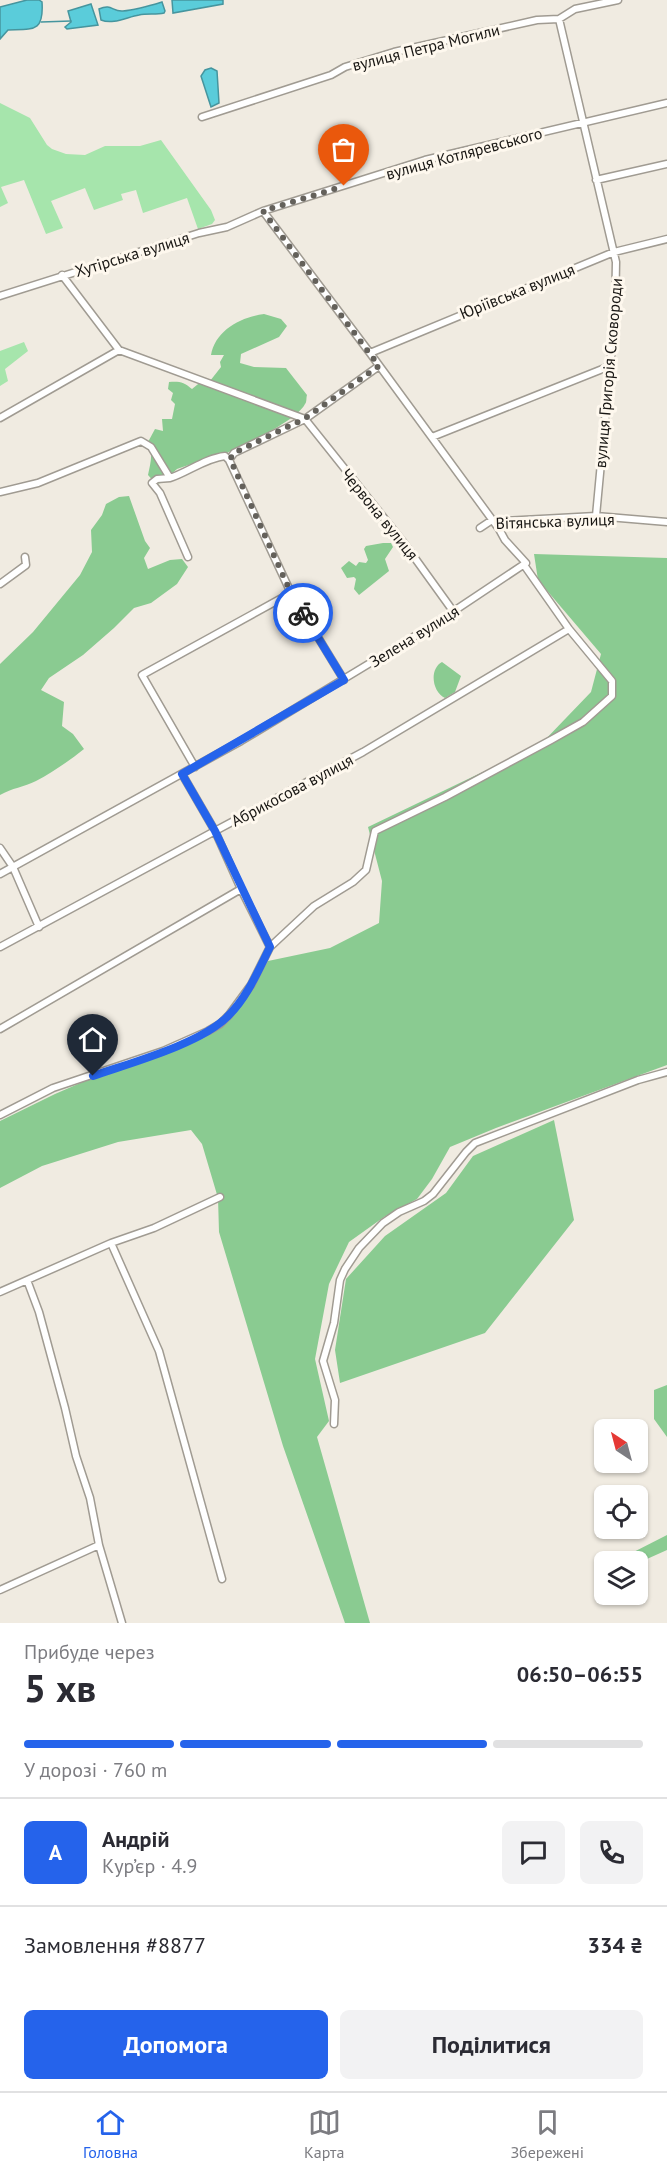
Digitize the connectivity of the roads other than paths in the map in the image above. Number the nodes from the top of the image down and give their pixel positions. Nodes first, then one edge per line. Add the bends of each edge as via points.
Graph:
1 (618, 0) edge
2 (559, 20) junction
3 (667, 103) edge
4 (202, 117) dead end
5 (584, 122) junction
6 (667, 164) edge
7 (596, 180) junction
8 (263, 211) junction
9 (667, 239) edge
10 (614, 252) junction
11 (62, 275) junction
12 (0, 296) edge
13 (119, 350) junction
14 (370, 353) junction
15 (379, 366) junction
16 (610, 366) junction
17 (0, 418) edge
18 (304, 419) junction
19 (432, 437) junction
20 (230, 459) junction
21 (170, 478) junction
22 (0, 492) edge
23 (596, 516) junction
24 (492, 520) junction
25 (505, 521) junction
26 (667, 522) edge
27 (480, 528) dead end
28 (499, 529) junction
29 (25, 557) dead end
30 (188, 557) dead end
31 (524, 565) junction
32 (0, 584) edge
33 (291, 593) junction
34 (453, 611) junction
35 (569, 629) junction
36 (344, 680) junction
37 (195, 766) junction
38 (182, 774) junction
39 (215, 831) junction
40 (0, 848) edge
41 (13, 867) junction
42 (0, 874) edge
43 (241, 889) junction
44 (39, 927) junction
45 (0, 947) edge
46 (270, 947) junction
47 (0, 1029) edge
48 (667, 1072) edge
49 (0, 1115) edge
50 (220, 1197) dead end
51 (111, 1243) junction
52 (27, 1280) junction
53 (0, 1292) edge
54 (334, 1424) dead end
55 (99, 1545) junction
56 (222, 1579) dead end
57 (0, 1590) edge
58 (122, 1623) edge

1 - 2 street, вулиця Петра Могили via 575,9
2 - 4 street, вулиця Петра Могили via 537,20 394,52
2 - 5 street, вулиця Григорія Сковороди
3 - 5 street, вулиця Котляревського
5 - 7 street, вулиця Григорія Сковороди
5 - 8 street, вулиця Котляревського via 425,160
6 - 7 street
7 - 10 street, вулиця Григорія Сковороди
8 - 11 street, Хутірська вулиця via 227,227
8 - 14 street
9 - 10 street, Юріївська вулиця
10 - 14 street, Юріївська вулиця
10 - 16 street, вулиця Григорія Сковороди via 615,314
11 - 12 street, Хутірська вулиця
11 - 13 street
13 - 17 street
13 - 18 street
14 - 15 street
15 - 18 street
15 - 19 street
16 - 19 street
16 - 23 street, вулиця Григорія Сковороди
18 - 20 street via 234,453
18 - 34 street, Червона вулиця
19 - 24 street
20 - 21 street via 216,457
20 - 33 street
21 - 22 street via 151,447 141,441 39,483
21 - 30 street via 152,483
23 - 25 street, Вітянська вулиця
23 - 26 street, Вітянська вулиця
24 - 25 street, Вітянська вулиця
24 - 27 street, Вітянська вулиця
24 - 28 street
25 - 28 street
28 - 31 street via 524,559
29 - 32 street via 26,565
31 - 34 street, Зелена вулиця
31 - 35 street
33 - 36 street
33 - 37 street via 142,675
34 - 36 street, Зелена вулиця
35 - 39 street, Абрикосова вулиця via 363,752
35 - 46 street via 612,681 612,696 583,722 375,831 366,870 314,906
36 - 37 street, Зелена вулиця
37 - 38 street, Зелена вулиця
38 - 39 street
38 - 41 street, Зелена вулиця
39 - 43 street, Абрикосова вулиця
39 - 44 street
40 - 41 street
41 - 42 street, Зелена вулиця
41 - 44 street
43 - 46 street, Абрикосова вулиця
43 - 47 street
44 - 45 street
46 - 49 street via 251,985 229,1015 208,1031 163,1051 53,1088
48 - 54 street via 475,1143 424,1202 399,1212 369,1236 340,1280 323,1361 335,1400
50 - 51 street
51 - 52 street
51 - 56 street via 159,1350
52 - 53 street
52 - 55 street via 63,1397
55 - 57 street
55 - 58 street

